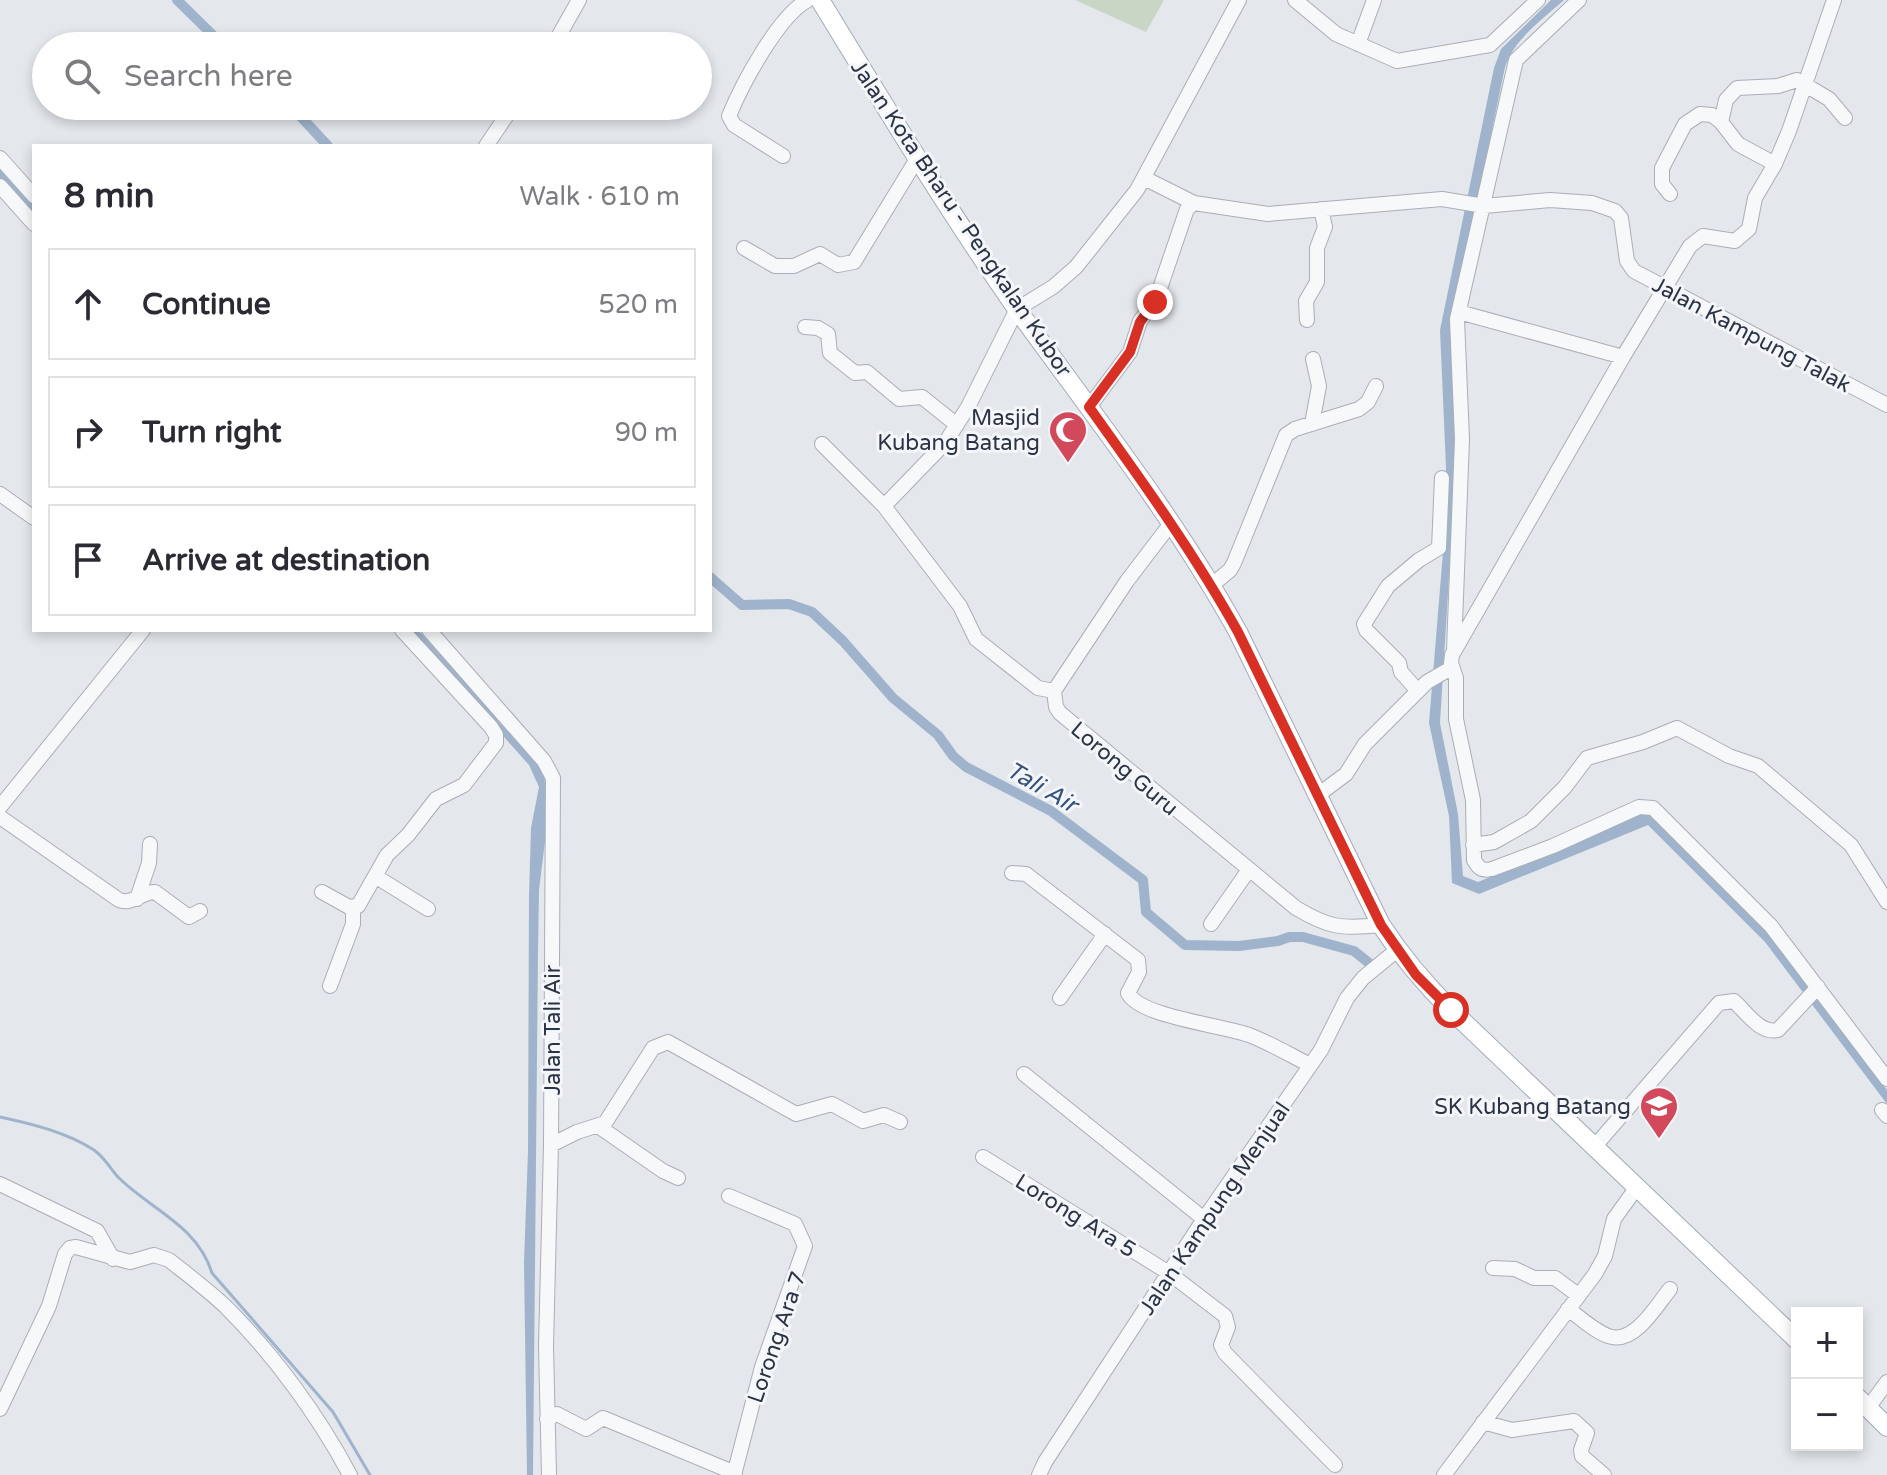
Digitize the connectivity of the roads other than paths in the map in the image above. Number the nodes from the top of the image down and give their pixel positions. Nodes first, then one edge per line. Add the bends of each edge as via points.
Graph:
1 (579, 0) edge
2 (808, 0) edge
3 (820, 0) edge
4 (1239, 0) edge
5 (1295, 0) edge
6 (1374, 0) edge
7 (1538, 0) edge
8 (1579, 0) edge
9 (1834, 0) edge
10 (561, 32) edge
11 (1358, 44) junction
12 (1805, 83) junction
13 (1845, 118) dead end
14 (504, 120) edge
15 (1721, 122) junction
16 (487, 144) edge
17 (783, 156) dead end
18 (0, 158) edge
19 (917, 159) junction
20 (1775, 164) junction
21 (1144, 178) junction
22 (0, 186) edge
23 (32, 194) edge
24 (1670, 194) dead end
25 (1194, 203) junction
26 (1476, 205) junction
27 (1321, 209) junction
28 (32, 222) edge
29 (744, 248) dead end
30 (1665, 288) junction
31 (1017, 309) junction
32 (1459, 312) junction
33 (1307, 320) dead end
34 (805, 327) dead end
35 (1623, 357) junction
36 (1313, 359) dead end
37 (1376, 386) dead end
38 (1887, 405) edge
39 (1089, 407) junction
40 (1312, 424) junction
41 (957, 425) junction
42 (822, 444) dead end
43 (1442, 478) dead end
44 (0, 494) edge
45 (884, 506) junction
46 (32, 517) edge
47 (1172, 522) junction
48 (1212, 585) junction
49 (141, 632) edge
50 (404, 632) edge
51 (431, 632) edge
52 (1454, 653) junction
53 (1450, 671) junction
54 (1054, 691) junction
55 (1418, 691) junction
56 (1318, 795) junction
57 (2, 801) edge
58 (0, 817) edge
59 (150, 844) dead end
60 (1473, 845) junction
61 (1248, 871) junction
62 (1012, 873) dead end
63 (375, 876) junction
64 (322, 892) dead end
65 (137, 899) junction
66 (1887, 902) edge
67 (353, 907) junction
68 (428, 909) dead end
69 (200, 911) dead end
70 (1211, 924) dead end
71 (1381, 925) junction
72 (1105, 934) junction
73 (1397, 950) junction
74 (330, 986) dead end
75 (1813, 992) junction
76 (1060, 998) dead end
77 (1310, 1065) junction
78 (1024, 1074) dead end
79 (1887, 1079) edge
80 (900, 1122) dead end
81 (598, 1126) junction
82 (551, 1145) junction
83 (1595, 1146) junction
84 (983, 1157) dead end
85 (678, 1178) dead end
86 (0, 1184) edge
87 (1637, 1187) junction
88 (729, 1196) dead end
89 (1204, 1219) junction
90 (113, 1259) junction
91 (1493, 1268) dead end
92 (1169, 1273) junction
93 (1670, 1289) dead end
94 (1578, 1295) junction
95 (1568, 1309) junction
96 (1791, 1334) edge
97 (1887, 1382) edge
98 (1863, 1403) edge
99 (0, 1409) edge
100 (547, 1419) junction
101 (1483, 1422) junction
102 (1887, 1427) edge
103 (1335, 1465) dead end
104 (734, 1474) edge
105 (350, 1475) edge
106 (549, 1475) edge
107 (1039, 1475) edge
108 (1444, 1475) edge
109 (1604, 1475) edge

1 - 10 street
2 - 17 street via 797,6 759,57 729,116 734,125
3 - 19 main road, Jalan Kota Bharu - Pengkalan Kubor
4 - 21 street
5 - 11 street via 1336,34
6 - 11 street
7 - 11 street via 1484,47 1397,61
8 - 26 street via 1516,60
9 - 12 street
12 - 13 street
12 - 15 street via 1737,88 1726,100
12 - 20 street
14 - 16 street
15 - 20 street via 1738,144
15 - 24 street via 1700,114 1685,124 1661,174
18 - 23 street
19 - 29 street via 854,262 838,265 820,254 794,266 773,265
19 - 31 main road, Jalan Kota Bharu - Pengkalan Kubor
20 - 30 street via 1755,198 1745,235 1728,242 1698,238
21 - 25 street, Jalan Kampung Talak
21 - 31 street via 1076,267
22 - 28 street
25 - 27 street, Jalan Kampung Talak via 1268,214
25 - 39 street via 1187,209 1157,298 1140,322 1130,352
26 - 27 street, Jalan Kampung Talak via 1442,199
26 - 30 street, Jalan Kampung Talak via 1571,200 1610,209 1623,222 1629,264
26 - 32 street
27 - 33 street via 1325,227 1317,248 1317,282 1306,301
30 - 35 street
30 - 38 street, Jalan Kampung Talak
31 - 39 main road, Jalan Kota Bharu - Pengkalan Kubor
31 - 41 street
32 - 35 street
32 - 52 street via 1462,439
34 - 41 street via 828,334 830,353 855,373 867,372 899,399 922,397
35 - 52 street
36 - 40 street via 1319,386
37 - 40 street via 1362,407
39 - 47 main road, Jalan Kota Bharu - Pengkalan Kubor
40 - 48 street via 1283,438 1234,563
41 - 45 street via 935,456
42 - 45 street
43 - 55 street via 1439,548 1388,586 1364,624
44 - 46 street
45 - 54 street via 960,606 976,639 1038,688
47 - 48 main road, Jalan Kota Bharu - Pengkalan Kubor
47 - 54 street
48 - 56 main road, Jalan Kota Bharu - Pengkalan Kubor
49 - 57 street
50 - 63 street via 491,727 496,743 464,785 436,799
51 - 82 street, Jalan Tali Air via 544,761 553,778
52 - 53 street
53 - 55 street
53 - 60 street via 1473,800
54 - 61 street, Lorong Guru via 1060,713
55 - 56 street via 1365,744 1346,774
56 - 71 main road, Jalan Kota Bharu - Pengkalan Kubor
58 - 65 street via 119,900
59 - 65 street
60 - 66 street via 1492,842 1531,821 1587,758 1677,728 1758,766 1851,845
60 - 75 street via 1477,867 1492,869 1639,807 1653,808 1749,903
61 - 70 street
61 - 71 street, Lorong Guru via 1320,923 1349,928
62 - 72 street via 1025,873
63 - 67 street via 361,903
63 - 68 street
64 - 67 street
65 - 69 street via 155,892 189,917
67 - 74 street via 353,924
71 - 73 main road, Jalan Kota Bharu - Pengkalan Kubor
72 - 76 street
72 - 77 street via 1139,963 1130,998 1158,1012 1251,1036
73 - 77 street, Jalan Kampung Menjual via 1347,998
73 - 83 main road, Jalan Kota Bharu - Pengkalan Kubor via 1416,975
75 - 79 street
75 - 83 street via 1778,1030 1769,1031 1734,1001 1719,1003
77 - 89 street, Jalan Kampung Menjual
78 - 89 street
80 - 81 street via 884,1115 863,1121 828,1103 796,1114 668,1042 653,1048 612,1117
81 - 82 street
81 - 85 street
82 - 100 street, Jalan Tali Air
83 - 87 main road, Jalan Kota Bharu - Pengkalan Kubor
84 - 92 street, Lorong Ara 5
86 - 90 street via 97,1231
87 - 94 street via 1614,1219 1605,1256
87 - 96 main road, Jalan Kota Bharu - Pengkalan Kubor
88 - 104 street, Lorong Ara 7 via 795,1224 805,1246 762,1367
89 - 92 street, Jalan Kampung Menjual
90 - 99 street via 76,1247 65,1254 49,1306
90 - 105 street via 135,1262 158,1255 223,1305 297,1393
91 - 94 street via 1558,1279
92 - 103 street, Lorong Ara 5 via 1225,1316 1225,1353
92 - 107 street, Jalan Kampung Menjual
93 - 95 street via 1632,1332 1620,1337 1608,1336
94 - 95 street
95 - 101 street
97 - 98 street
98 - 102 main road
100 - 104 street via 559,1415 586,1429 603,1418
100 - 106 street, Jalan Tali Air
101 - 108 street
101 - 109 street via 1515,1430 1574,1421 1587,1433 1582,1456

